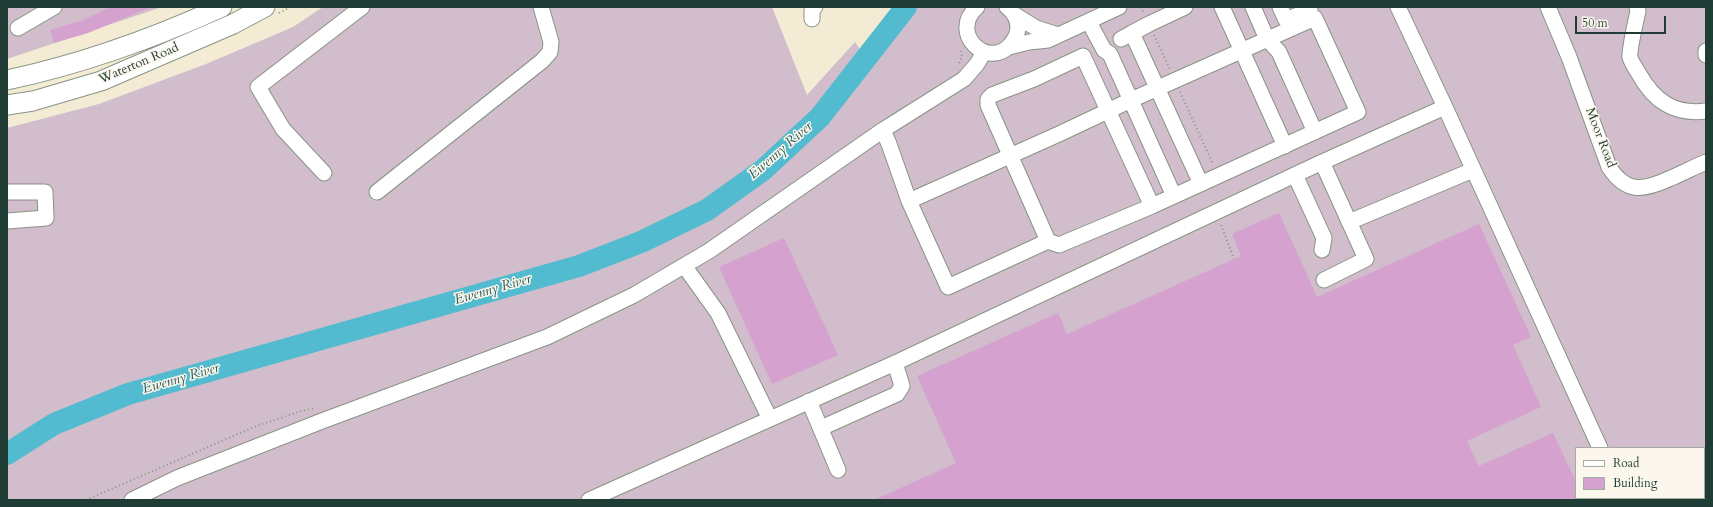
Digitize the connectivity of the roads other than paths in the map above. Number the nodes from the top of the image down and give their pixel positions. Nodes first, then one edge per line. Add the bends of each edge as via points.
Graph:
1 (54, 7) edge
2 (222, 7) edge
3 (265, 7) edge
4 (362, 7) edge
5 (541, 7) edge
6 (977, 7) edge
7 (1119, 7) edge
8 (1185, 7) edge
9 (1222, 7) edge
10 (1253, 7) edge
11 (1280, 7) edge
12 (1308, 7) edge
13 (1398, 7) edge
14 (1548, 7) edge
15 (1637, 7) edge
16 (1011, 11) edge
17 (1094, 19) junction
18 (18, 28) dead end
19 (1058, 35) junction
20 (1267, 39) junction
21 (1009, 47) junction
22 (1241, 51) junction
23 (1706, 51) edge
24 (984, 52) junction
25 (1706, 55) edge
26 (7, 80) edge
27 (1157, 89) junction
28 (1131, 100) junction
29 (7, 105) edge
30 (1445, 108) junction
31 (1706, 111) edge
32 (1108, 112) junction
33 (883, 130) junction
34 (1315, 132) junction
35 (1285, 146) junction
36 (1010, 156) junction
37 (1322, 162) junction
38 (1706, 162) edge
39 (1473, 170) junction
40 (324, 173) dead end
41 (1295, 175) junction
42 (1201, 184) junction
43 (7, 192) edge
44 (377, 192) dead end
45 (1174, 196) junction
46 (909, 201) junction
47 (1152, 206) junction
48 (7, 221) edge
49 (1349, 222) junction
50 (1048, 241) junction
51 (1322, 250) dead end
52 (685, 266) junction
53 (1324, 280) dead end
54 (895, 363) junction
55 (809, 401) junction
56 (770, 419) junction
57 (820, 428) junction
58 (1600, 447) edge
59 (838, 470) dead end
60 (132, 500) edge
61 (589, 500) edge

1 - 18 street
2 - 26 main road, Waterton Road via 137,43 56,69
3 - 29 main road, Waterton Road via 234,24 101,81 33,101
4 - 40 street via 258,87 283,129
5 - 44 street via 551,42 550,52 535,68
6 - 24 street via 971,13 968,35 971,42
7 - 17 street
8 - 27 street via 1126,36
9 - 22 street
10 - 20 street
11 - 12 street via 1286,20 1310,10
13 - 30 street
14 - 38 street, Moor Road via 1609,167 1616,178 1633,188 1641,188 1656,185
15 - 31 street via 1630,57 1647,89 1658,100 1674,108 1693,113
16 - 19 street via 1036,28
16 - 21 street via 1018,24 1018,32
17 - 19 street
17 - 28 street via 1104,50 1110,54
19 - 21 street via 1048,40
20 - 22 street
20 - 34 street via 1279,52
20 - 34 street via 1315,18 1358,112
21 - 24 street via 1001,52
22 - 27 street
22 - 35 street
23 - 25 street
24 - 33 street via 964,79
27 - 28 street
27 - 42 street
28 - 32 street
28 - 45 street
30 - 37 street
30 - 39 street
32 - 36 street
32 - 36 street via 1083,56 992,95 988,99 988,105
32 - 47 street
33 - 46 street
33 - 52 street via 788,198
34 - 35 street
35 - 42 street
36 - 46 street
36 - 50 street
37 - 41 street
37 - 49 street
39 - 49 street
39 - 58 street
41 - 51 street via 1324,238
41 - 54 street
42 - 45 street
43 - 48 street via 45,192 46,218
45 - 47 street
46 - 50 street via 948,287
47 - 50 street via 1059,245
49 - 53 street via 1366,259
52 - 56 street via 718,313
52 - 60 street via 634,295 547,337 322,421 177,478
54 - 55 street
54 - 57 street via 902,386 897,394
55 - 56 street
55 - 57 street
56 - 61 street
57 - 59 street

